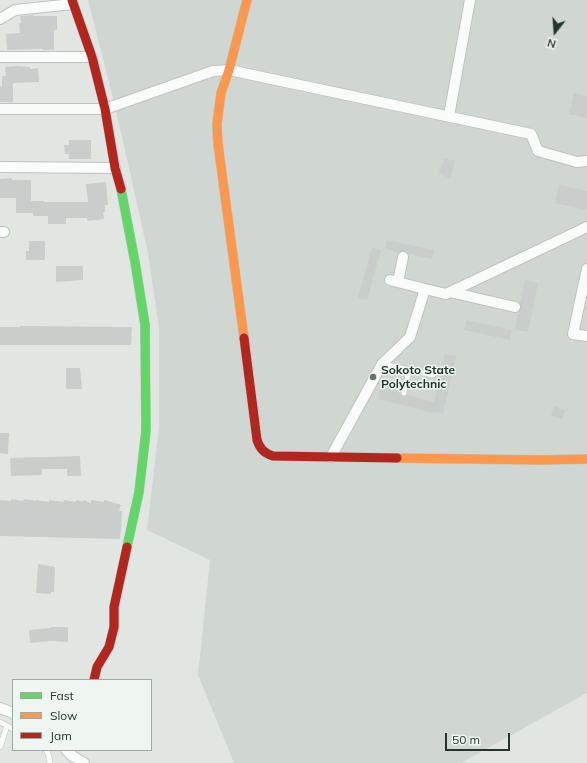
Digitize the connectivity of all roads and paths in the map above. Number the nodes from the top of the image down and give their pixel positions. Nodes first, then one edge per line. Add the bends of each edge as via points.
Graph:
1 (247, 0) edge
2 (470, 0) edge
3 (73, 2) edge
4 (0, 19) edge
5 (0, 57) edge
6 (92, 57) junction
7 (229, 70) junction
8 (0, 109) edge
9 (105, 109) junction
10 (449, 116) junction
11 (587, 161) edge
12 (0, 167) edge
13 (115, 168) junction
14 (587, 227) edge
15 (404, 257) dead end
16 (587, 269) edge
17 (425, 289) junction
18 (450, 292) junction
19 (515, 306) dead end
20 (587, 336) edge
21 (382, 364) junction
22 (409, 370) junction
23 (433, 375) dead end
24 (404, 393) dead end
25 (331, 457) junction
26 (587, 459) edge
27 (94, 679) edge
28 (0, 708) edge
29 (12, 713) edge
30 (0, 722) edge
31 (7, 726) junction
32 (12, 728) edge
33 (0, 747) edge
34 (46, 751) edge
35 (70, 752) edge
36 (50, 763) edge
37 (84, 763) edge

1 - 7 street
2 - 10 street
3 - 4 street via 15,10
3 - 6 street
5 - 6 street
6 - 9 street
7 - 9 street via 213,71
7 - 10 street
7 - 25 street via 222,92 217,124 218,144 258,444 265,454 273,456
8 - 9 street
9 - 13 street
10 - 11 street via 531,134 538,151 577,162
12 - 13 street
13 - 27 street via 135,262 145,325 146,431 139,492 114,607 114,627 109,647 97,667
14 - 18 street
15 - 17 street via 394,281
16 - 20 street via 573,334
17 - 18 street via 446,294
17 - 21 street via 410,337
18 - 19 street
21 - 22 lane
21 - 25 street
22 - 23 lane
22 - 24 lane
25 - 26 street
28 - 29 street
30 - 31 lane
31 - 32 lane
31 - 33 lane
34 - 36 lane
35 - 37 street

